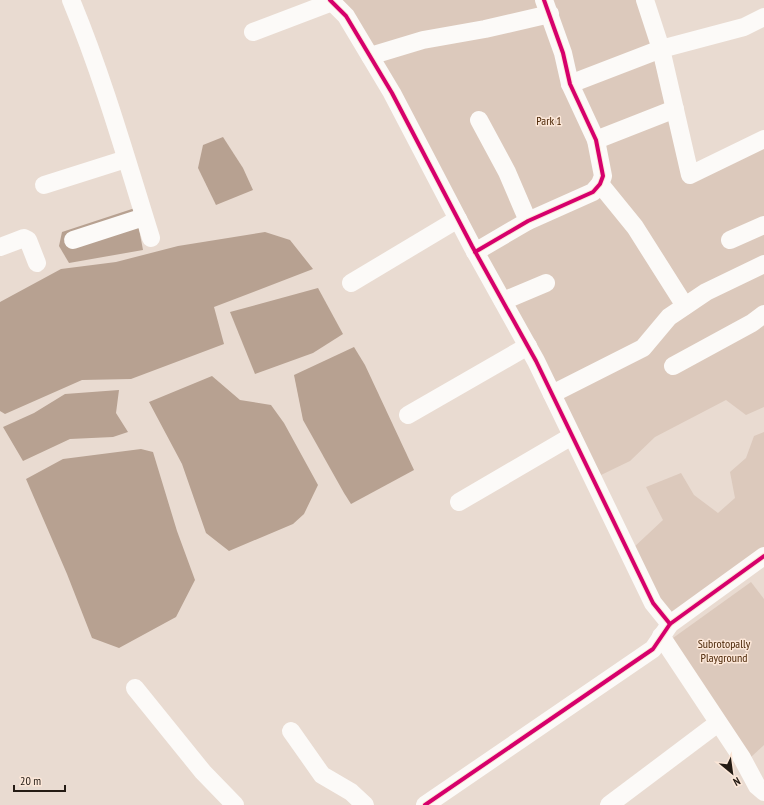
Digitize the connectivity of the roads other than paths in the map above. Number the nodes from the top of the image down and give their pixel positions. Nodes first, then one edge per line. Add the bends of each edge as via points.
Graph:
1 (71, 0) edge
2 (645, 0) edge
3 (331, 1) edge
4 (547, 7) edge
5 (764, 17) edge
6 (253, 32) dead end
7 (661, 49) junction
8 (370, 56) junction
9 (570, 84) junction
10 (675, 109) junction
11 (479, 120) dead end
12 (764, 139) edge
13 (596, 140) junction
14 (126, 159) junction
15 (600, 184) junction
16 (44, 185) dead end
17 (144, 217) junction
18 (458, 219) junction
19 (528, 221) junction
20 (764, 224) edge
21 (151, 238) dead end
22 (73, 240) dead end
23 (730, 240) dead end
24 (0, 246) edge
25 (475, 252) junction
26 (37, 263) dead end
27 (764, 264) edge
28 (546, 282) dead end
29 (351, 283) dead end
30 (503, 302) junction
31 (685, 306) junction
32 (764, 314) edge
33 (528, 346) junction
34 (673, 366) dead end
35 (552, 394) junction
36 (408, 415) dead end
37 (572, 436) junction
38 (459, 502) dead end
39 (764, 556) edge
40 (665, 630) junction
41 (136, 688) dead end
42 (718, 723) junction
43 (291, 731) dead end
44 (764, 792) edge
45 (235, 805) edge
46 (365, 805) edge
47 (425, 805) edge
48 (609, 805) edge

1 - 14 street via 102,83
2 - 7 street
3 - 6 street
3 - 8 street via 346,16
4 - 8 street via 485,29 423,40
4 - 9 street via 563,53
5 - 7 street via 744,27
7 - 9 street
7 - 10 street
8 - 18 street
9 - 13 street
10 - 12 street via 690,175
10 - 13 street
11 - 19 street via 507,172
13 - 15 street via 603,176
14 - 16 street
14 - 17 street
15 - 19 street via 593,192
15 - 31 street via 635,226
17 - 21 street
17 - 22 street
18 - 25 street
18 - 29 street
19 - 25 street
20 - 23 street
24 - 26 street via 24,238 28,240
25 - 30 street
27 - 31 street via 706,292
28 - 30 street
30 - 33 street
31 - 35 street via 669,317 643,348
32 - 34 street
33 - 35 street
33 - 36 street
35 - 37 street
37 - 38 street
37 - 40 street
39 - 40 street
40 - 42 street
40 - 47 street via 653,649
41 - 45 street via 203,772
42 - 44 street via 757,786
42 - 48 street
43 - 46 street via 322,775 351,792

